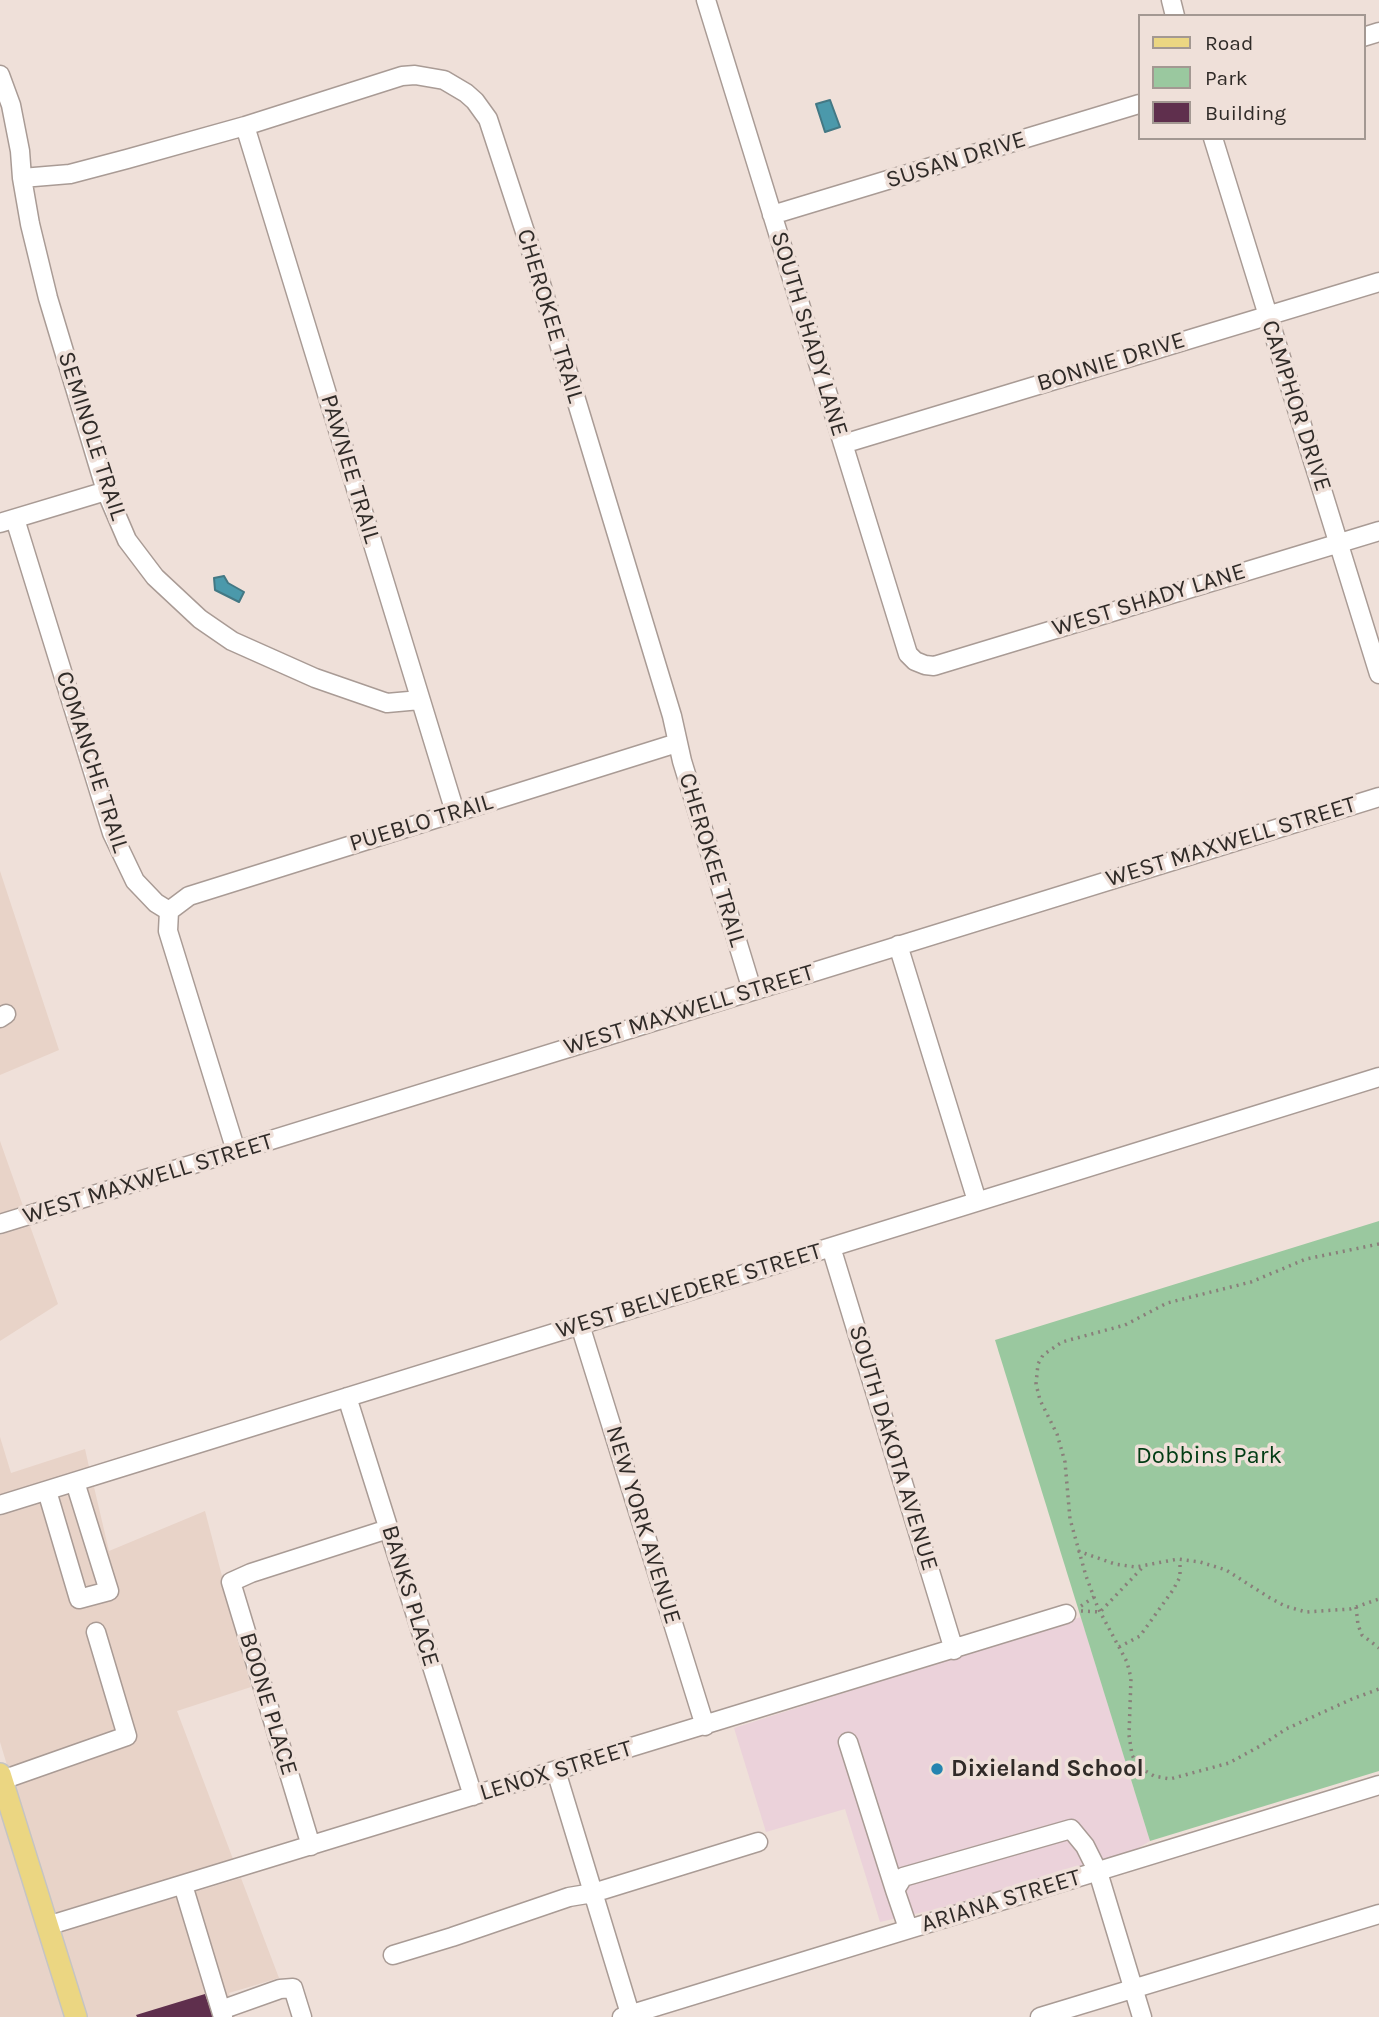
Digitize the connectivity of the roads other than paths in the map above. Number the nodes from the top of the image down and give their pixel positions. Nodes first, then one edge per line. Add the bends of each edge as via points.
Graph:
1 (706, 0) edge
2 (0, 75) edge
3 (1138, 104) edge
4 (245, 126) junction
5 (1214, 140) edge
6 (22, 178) junction
7 (772, 215) junction
8 (1379, 282) edge
9 (1266, 314) junction
10 (843, 444) junction
11 (106, 491) junction
12 (8, 521) edge
13 (1379, 531) edge
14 (1339, 542) junction
15 (920, 664) joint
16 (1379, 674) edge
17 (420, 700) junction
18 (677, 743) junction
19 (1379, 797) edge
20 (455, 812) junction
21 (169, 911) junction
22 (898, 945) junction
23 (752, 990) junction
24 (1379, 1077) edge
25 (236, 1152) junction
26 (977, 1201) junction
27 (0, 1224) edge
28 (831, 1247) junction
29 (580, 1325) junction
30 (347, 1397) junction
31 (75, 1482) junction
32 (47, 1491) junction
33 (0, 1505) edge
34 (388, 1529) junction
35 (1066, 1614) dead end
36 (96, 1632) dead end
37 (954, 1650) junction
38 (705, 1726) junction
39 (848, 1742) dead end
40 (556, 1771) junction
41 (1379, 1784) edge
42 (2, 1787) edge
43 (472, 1796) junction
44 (758, 1842) dead end
45 (311, 1846) junction
46 (1098, 1872) junction
47 (183, 1885) junction
48 (895, 1890) junction
49 (593, 1893) junction
50 (1379, 1914) edge
51 (47, 1926) junction
52 (908, 1928) junction
53 (393, 1955) dead end
54 (1133, 1988) junction
55 (222, 2013) edge
56 (628, 2016) edge
57 (76, 2017) edge
58 (302, 2017) edge
59 (1040, 2017) edge
60 (1142, 2017) edge

1 - 7 street, SOUTH SHADY LANE
2 - 6 street, SEMINOLE TRAIL via 11,105
3 - 7 street, SUSAN DRIVE
4 - 6 street, CHEROKEE TRAIL via 70,174
4 - 17 street, PAWNEE TRAIL
4 - 18 street, CHEROKEE TRAIL via 415,75 444,80 466,93 488,119
5 - 9 street, CAMPHOR DRIVE
6 - 11 street, SEMINOLE TRAIL via 45,288
7 - 10 street, SOUTH SHADY LANE
8 - 9 street, BONNIE DRIVE
9 - 10 street, BONNIE DRIVE
9 - 14 street, CAMPHOR DRIVE
10 - 15 street, SOUTH SHADY LANE via 908,654
11 - 12 street
11 - 17 street, SEMINOLE TRAIL via 127,540 144,564 200,619 232,640 315,678 387,703
12 - 21 street, COMANCHE TRAIL via 112,833 135,881
13 - 14 street, WEST SHADY LANE
14 - 15 street, WEST SHADY LANE via 978,653 933,666
14 - 16 street, CAMPHOR DRIVE
17 - 20 street, PAWNEE TRAIL
18 - 20 street, PUEBLO TRAIL
18 - 23 street, CHEROKEE TRAIL
19 - 22 street, WEST MAXWELL STREET
20 - 21 street, PUEBLO TRAIL via 189,896
21 - 25 street via 168,931
22 - 23 street, WEST MAXWELL STREET
22 - 26 street
23 - 25 street, WEST MAXWELL STREET
24 - 26 street, WEST BELVEDERE STREET
25 - 27 street, WEST MAXWELL STREET
26 - 28 street, WEST BELVEDERE STREET
28 - 29 street, WEST BELVEDERE STREET
28 - 37 street, SOUTH DAKOTA AVENUE
29 - 30 street, WEST BELVEDERE STREET
29 - 38 street, NEW YORK AVENUE
30 - 31 street, WEST BELVEDERE STREET
30 - 34 street, BANKS PLACE
31 - 32 street, WEST BELVEDERE STREET
31 - 32 street via 108,1591 79,1599
32 - 33 street, WEST BELVEDERE STREET
34 - 43 street, BANKS PLACE
34 - 45 street, BOONE PLACE via 231,1583
35 - 37 street, LENOX STREET
36 - 42 street via 127,1736
37 - 38 street, LENOX STREET
38 - 40 street, LENOX STREET
39 - 48 street
40 - 43 street, LENOX STREET
40 - 49 street
41 - 46 street, ARIANA STREET
42 - 51 main road
43 - 45 street, LENOX STREET
44 - 49 street
45 - 47 street, LENOX STREET
46 - 48 street via 1071,1829 903,1877
46 - 52 street, ARIANA STREET
46 - 54 street
47 - 51 street, LENOX STREET
47 - 55 street
48 - 52 street
49 - 53 street
49 - 56 street
50 - 54 street
51 - 57 main road
52 - 56 street, ARIANA STREET
54 - 59 street
54 - 60 street
55 - 58 street via 293,1988

